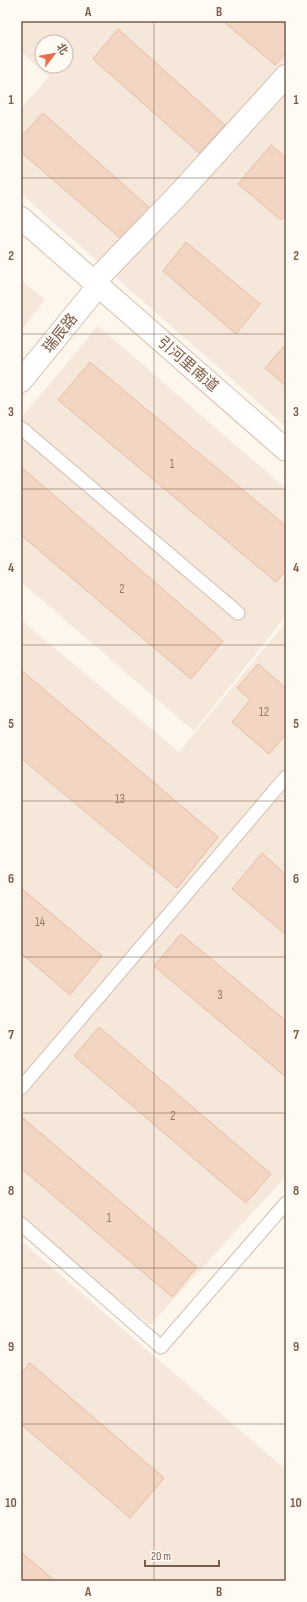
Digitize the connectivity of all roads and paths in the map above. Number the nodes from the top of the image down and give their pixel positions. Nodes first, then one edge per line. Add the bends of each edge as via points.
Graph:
1 (286, 76) edge
2 (21, 218) edge
3 (95, 281) junction
4 (21, 365) edge
5 (21, 381) edge
6 (21, 428) edge
7 (286, 450) edge
8 (238, 613) dead end
9 (286, 777) edge
10 (21, 1088) edge
11 (286, 1203) edge
12 (21, 1224) edge

1 - 3 street
2 - 3 street, 引河里南道
3 - 4 street, 瑞辰路
3 - 5 street, 瑞辰路
3 - 7 street, 引河里南道
6 - 8 lane
9 - 10 lane
11 - 12 lane via 161,1347

